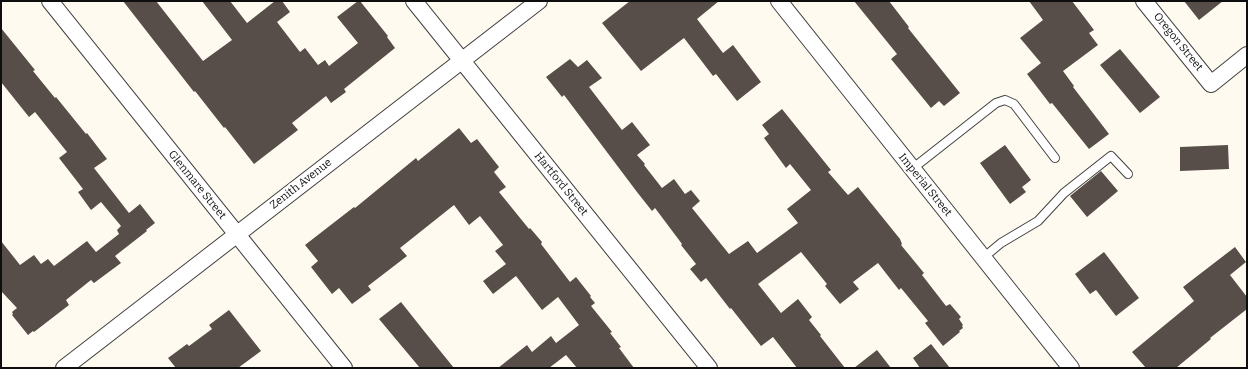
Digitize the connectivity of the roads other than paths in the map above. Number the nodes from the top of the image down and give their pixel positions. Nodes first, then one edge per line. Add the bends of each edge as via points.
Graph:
1 (50, 1) edge
2 (414, 1) edge
3 (539, 1) edge
4 (779, 1) edge
5 (1144, 1) edge
6 (1247, 55) edge
7 (462, 60) junction
8 (1055, 158) dead end
9 (912, 169) junction
10 (1128, 174) dead end
11 (237, 234) junction
12 (983, 258) junction
13 (64, 368) edge
14 (344, 368) edge
15 (709, 368) edge
16 (1071, 368) edge

1 - 11 street, Glenmare Street
2 - 7 street, Hartford Street
3 - 7 street, Zenith Avenue
4 - 9 street, Imperial Street
5 - 6 street, Oregon Street via 1211,84
7 - 11 street, Zenith Avenue
7 - 15 street, Hartford Street
8 - 9 lane via 1014,104 1004,100 996,103
9 - 12 street, Imperial Street
10 - 12 lane via 1111,156 1064,193 1038,221 1001,243
11 - 13 street, Zenith Avenue
11 - 14 street, Glenmare Street
12 - 16 street, Imperial Street

